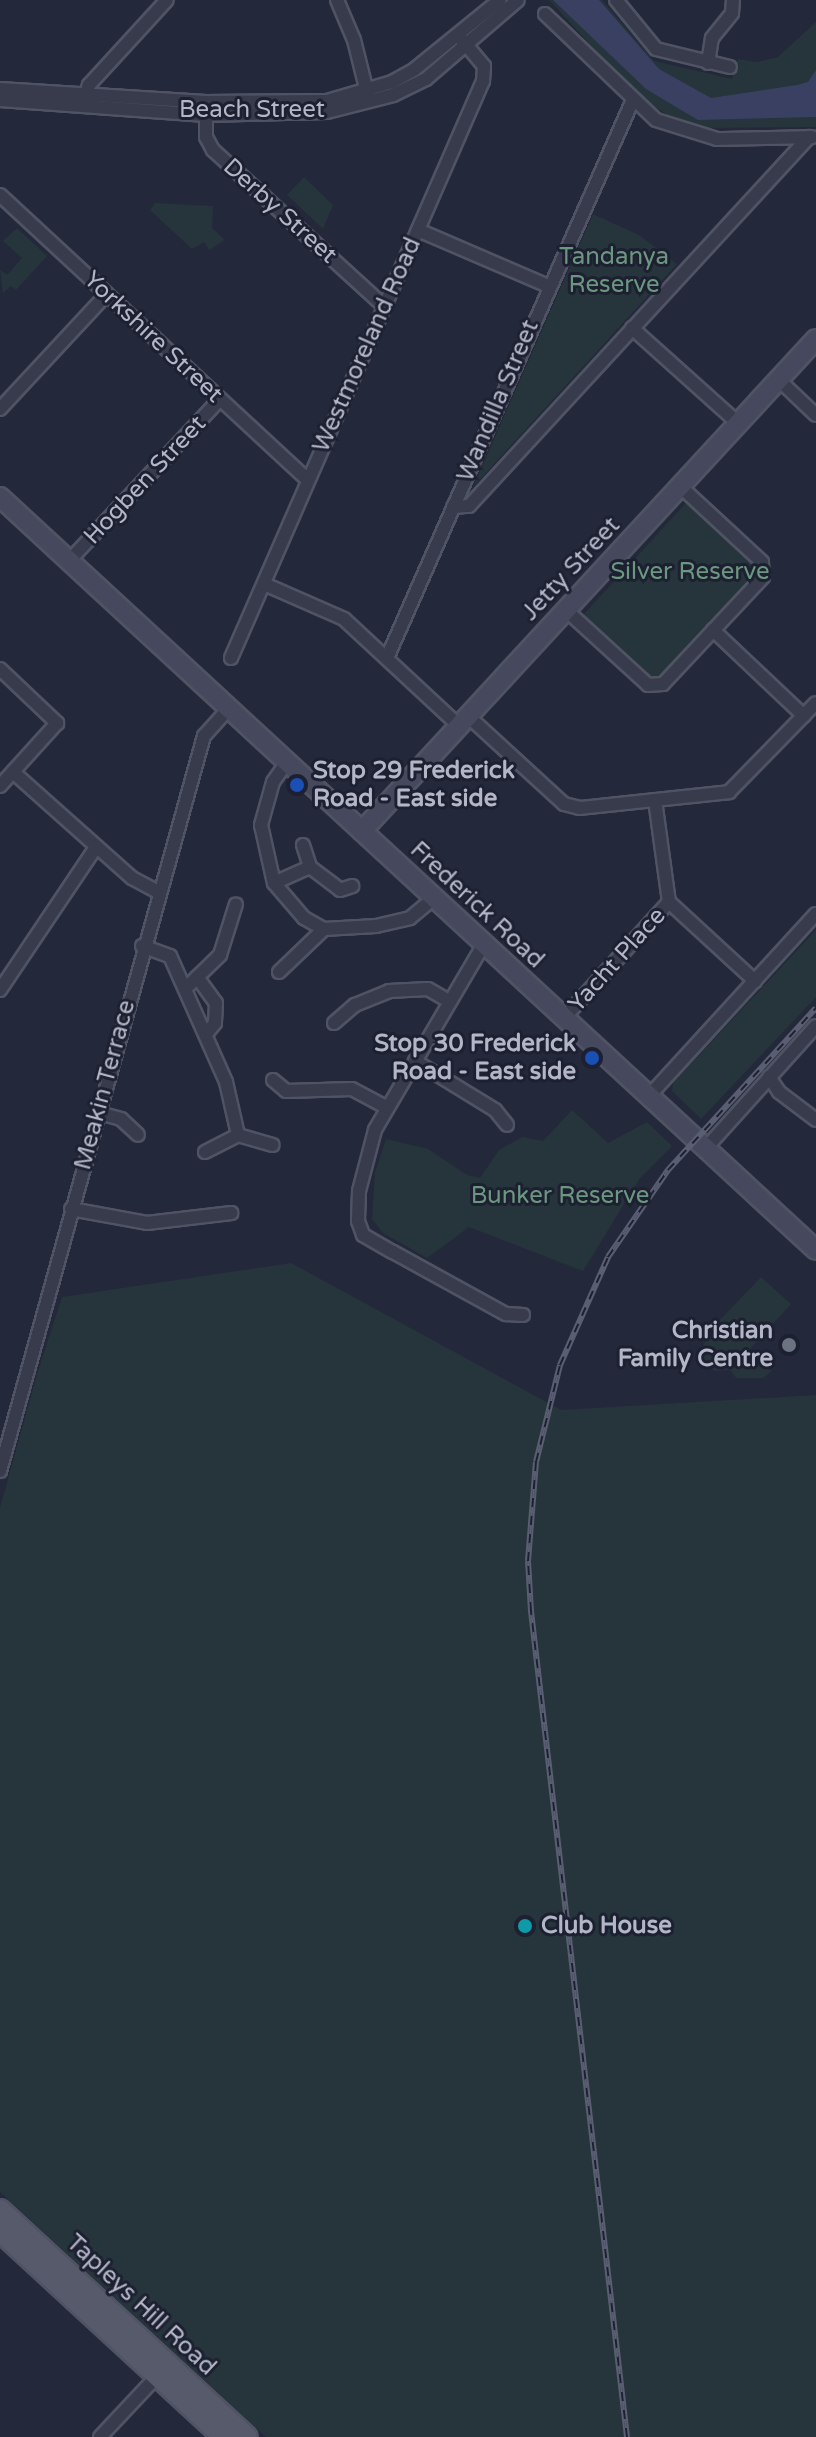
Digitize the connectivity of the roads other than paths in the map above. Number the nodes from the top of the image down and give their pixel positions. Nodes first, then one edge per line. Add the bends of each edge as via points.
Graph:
1 (167, 0) edge
2 (337, 0) edge
3 (500, 0) edge
4 (518, 0) edge
5 (616, 0) edge
6 (733, 0) edge
7 (545, 14) dead end
8 (464, 41) junction
9 (708, 63) junction
10 (730, 67) dead end
11 (0, 89) edge
12 (366, 89) junction
13 (84, 99) junction
14 (0, 100) edge
15 (632, 102) junction
16 (370, 103) junction
17 (206, 108) junction
18 (813, 137) edge
19 (0, 195) edge
20 (418, 230) junction
21 (548, 286) junction
22 (107, 294) junction
23 (384, 306) junction
24 (632, 328) junction
25 (816, 339) edge
26 (778, 379) junction
27 (220, 399) junction
28 (0, 409) edge
29 (816, 415) edge
30 (738, 423) junction
31 (307, 479) junction
32 (680, 486) junction
33 (3, 507) edge
34 (453, 507) junction
35 (69, 561) junction
36 (264, 584) junction
37 (566, 610) junction
38 (713, 630) junction
39 (231, 658) dead end
40 (387, 658) junction
41 (0, 669) edge
42 (816, 703) edge
43 (229, 708) junction
44 (804, 716) junction
45 (464, 721) junction
46 (287, 762) junction
47 (13, 772) junction
48 (0, 786) edge
49 (655, 800) junction
50 (362, 831) junction
51 (303, 845) dead end
52 (96, 847) junction
53 (310, 867) junction
54 (274, 883) junction
55 (352, 886) dead end
56 (158, 892) junction
57 (434, 898) junction
58 (669, 902) junction
59 (236, 904) dead end
60 (816, 914) edge
61 (324, 929) junction
62 (484, 944) junction
63 (142, 946) junction
64 (279, 972) dead end
65 (197, 977) junction
66 (755, 981) junction
67 (185, 989) junction
68 (0, 990) edge
69 (449, 1001) junction
70 (565, 1017) junction
71 (334, 1023) dead end
72 (816, 1026) edge
73 (206, 1034) junction
74 (415, 1061) junction
75 (273, 1080) dead end
76 (774, 1081) junction
77 (649, 1096) junction
78 (386, 1107) junction
79 (99, 1113) junction
80 (816, 1120) edge
81 (507, 1125) dead end
82 (138, 1135) dead end
83 (238, 1135) junction
84 (273, 1145) dead end
85 (706, 1148) junction
86 (205, 1152) dead end
87 (71, 1209) junction
88 (231, 1213) dead end
89 (816, 1250) edge
90 (523, 1315) dead end
91 (0, 1471) edge
92 (0, 2210) edge
93 (0, 2231) edge
94 (162, 2370) junction
95 (100, 2437) edge
96 (224, 2437) edge
97 (247, 2437) edge

1 - 13 street
2 - 12 street
3 - 8 street, Beach Street
4 - 8 street, Beach Street
5 - 9 street via 656,49
6 - 9 street via 732,13 712,38
7 - 15 street
8 - 12 street, Beach Street
8 - 16 street, Beach Street via 426,79
8 - 20 street, Westmoreland Road via 484,66 483,81
9 - 10 street
11 - 13 street, Beach Street
12 - 16 street
12 - 17 street, Beach Street via 327,101
13 - 14 street, Beach Street
13 - 17 street, Beach Street
15 - 18 street via 665,124 717,139
15 - 21 street, Wandilla Street
16 - 17 street, Beach Street via 299,115
17 - 23 street, Derby Street via 213,150
18 - 24 street
19 - 22 street, Yorkshire Street
20 - 21 street
20 - 23 street, Westmoreland Road
21 - 34 street, Wandilla Street
22 - 27 street, Yorkshire Street
22 - 28 street
23 - 31 street, Westmoreland Road
24 - 30 street
24 - 34 street via 469,506
25 - 26 main road, Jetty Street
26 - 29 street
26 - 30 main road, Jetty Street
27 - 31 street, Yorkshire Street
27 - 35 street, Hogben Street
30 - 32 main road, Jetty Street
31 - 36 street, Westmoreland Road
32 - 37 main road, Jetty Street
32 - 38 street via 762,562 763,577
33 - 35 main road, Frederick Road
34 - 40 street, Wandilla Street
35 - 43 main road, Frederick Road
36 - 39 street, Westmoreland Road
36 - 40 street via 344,619
37 - 38 street via 648,685 663,684
37 - 45 main road, Jetty Street
38 - 44 street
40 - 45 street
41 - 47 street via 57,723
42 - 44 street
43 - 46 main road, Frederick Road
43 - 56 street, Meakin Terrace via 204,736
44 - 49 street via 738,787
45 - 49 street via 564,804 580,808
45 - 50 main road, Jetty Street
46 - 50 main road, Frederick Road
46 - 54 street via 273,782 261,825
47 - 48 street
47 - 52 street
49 - 58 street
50 - 57 main road, Frederick Road
51 - 53 street
52 - 56 street
52 - 68 street
53 - 54 street
53 - 55 street via 340,890
54 - 61 street via 296,911
56 - 63 street, Meakin Terrace
57 - 61 street via 399,922
57 - 62 main road, Frederick Road
58 - 66 street
58 - 70 street, Yacht Place
59 - 65 street via 220,955
60 - 66 street
61 - 64 street
62 - 69 street
62 - 70 main road, Frederick Road
63 - 67 street via 170,956
63 - 79 street, Meakin Terrace
65 - 67 street
65 - 73 street via 216,1003 215,1023
66 - 77 street
67 - 73 street
69 - 71 street via 428,989 389,991 355,1005
69 - 74 street
70 - 77 main road, Frederick Road
72 - 76 street
73 - 83 street via 226,1082
74 - 78 street
74 - 81 street via 495,1110
75 - 78 street via 286,1091 352,1089
76 - 80 street via 779,1092
76 - 85 street
77 - 85 main road, Frederick Road
78 - 90 street via 359,1191 363,1235 506,1314
79 - 82 street via 121,1119
79 - 87 street, Meakin Terrace
83 - 84 street
83 - 86 street
85 - 89 main road, Frederick Road
87 - 88 street via 147,1223
87 - 91 street, Meakin Terrace
92 - 94 main road, Tapleys Hill Road
93 - 94 main road, Tapleys Hill Road
94 - 95 street
94 - 96 main road, Tapleys Hill Road
94 - 97 main road, Tapleys Hill Road

